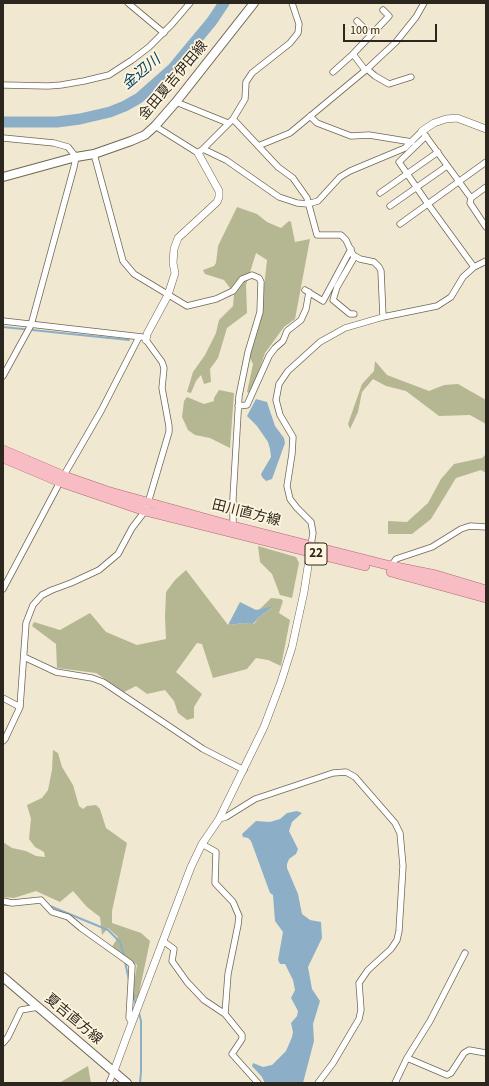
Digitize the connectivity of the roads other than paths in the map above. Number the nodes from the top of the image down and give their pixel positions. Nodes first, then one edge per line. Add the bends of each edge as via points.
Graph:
1 (128, 3) edge
2 (190, 3) edge
3 (254, 3) edge
4 (292, 3) edge
5 (424, 3) edge
6 (383, 10) dead end
7 (357, 21) dead end
8 (164, 33) junction
9 (371, 35) junction
10 (353, 54) junction
11 (366, 69) junction
12 (333, 72) dead end
13 (411, 77) dead end
14 (3, 85) edge
15 (176, 102) junction
16 (310, 116) junction
17 (231, 121) junction
18 (155, 126) junction
19 (486, 129) edge
20 (424, 133) junction
21 (3, 138) edge
22 (412, 142) junction
23 (258, 146) junction
24 (201, 151) junction
25 (438, 152) junction
26 (94, 154) junction
27 (76, 157) junction
28 (486, 162) edge
29 (447, 166) junction
30 (407, 173) junction
31 (3, 177) edge
32 (459, 182) junction
33 (486, 187) edge
34 (417, 188) junction
35 (380, 193) dead end
36 (471, 198) junction
37 (308, 204) junction
38 (428, 204) junction
39 (390, 206) dead end
40 (400, 224) dead end
41 (486, 227) edge
42 (350, 249) junction
43 (356, 256) junction
44 (486, 261) edge
45 (474, 267) junction
46 (168, 295) junction
47 (354, 314) dead end
48 (383, 317) junction
49 (3, 321) edge
50 (31, 325) junction
51 (144, 338) junction
52 (3, 376) edge
53 (238, 406) junction
54 (3, 450) edge
55 (3, 458) edge
56 (62, 479) junction
57 (147, 507) junction
58 (233, 526) junction
59 (486, 527) edge
60 (311, 549) junction
61 (390, 566) junction
62 (3, 589) edge
63 (486, 590) edge
64 (486, 598) edge
65 (24, 657) junction
66 (3, 698) edge
67 (20, 707) junction
68 (3, 741) edge
69 (244, 770) junction
70 (219, 819) junction
71 (202, 844) junction
72 (3, 901) edge
73 (163, 941) junction
74 (465, 953) dead end
75 (3, 977) edge
76 (38, 1007) junction
77 (225, 1014) junction
78 (132, 1022) junction
79 (3, 1043) edge
80 (486, 1053) edge
81 (407, 1058) junction
82 (114, 1071) junction
83 (109, 1083) edge
84 (127, 1083) edge
85 (258, 1083) edge
86 (318, 1083) edge
87 (395, 1083) edge

1 - 8 street
2 - 8 street
3 - 15 main road, 金田夏吉伊田線
4 - 17 street via 299,24 298,33 290,43 252,72 246,82 245,99
5 - 11 street via 396,42
6 - 9 street via 389,16
7 - 9 street
8 - 14 street via 132,60 109,75 61,85
9 - 10 street
10 - 11 street
10 - 12 street
11 - 13 street via 389,84
11 - 16 street
15 - 17 street
15 - 18 main road, 金田夏吉伊田線
16 - 22 street via 317,123 351,136 369,135
16 - 23 street via 290,133
17 - 23 street
17 - 24 street
18 - 24 street
18 - 26 main road, 金田夏吉伊田線 via 131,141
19 - 20 street via 457,118 434,123
20 - 22 street
20 - 25 street
20 - 30 street via 399,162
21 - 27 street via 54,143 68,147
22 - 37 street via 405,148 345,174 318,201
23 - 37 street via 278,167 293,178 307,198
24 - 37 street via 226,160 279,197
24 - 46 street via 219,191 219,197 217,202 178,238 174,249 175,273
25 - 29 street
25 - 30 street
26 - 27 main road, 金田夏吉伊田線
26 - 46 street via 124,260 134,274
27 - 31 main road, 金田夏吉伊田線
27 - 50 street
28 - 32 street
29 - 32 street
29 - 34 street
30 - 34 street
30 - 35 street
32 - 36 street
32 - 38 street
33 - 36 street
34 - 38 street
34 - 39 street
36 - 41 street via 470,203
37 - 42 street via 318,235 341,235
38 - 40 street
38 - 45 street
42 - 43 street
42 - 53 street via 323,301 307,291 306,309 301,320 287,331 283,341 269,356 247,405
43 - 47 street via 333,300 350,314
43 - 48 street via 374,262 381,271
44 - 45 street
45 - 48 street via 463,277 451,297 438,306
46 - 51 street
46 - 53 street via 187,306 216,299 233,291 242,279 252,275 261,282 260,312 248,352
48 - 60 street via 345,328 320,342 288,371 279,384 276,400 280,415 293,437 287,486 290,499 311,522 314,533
49 - 50 street
50 - 51 street
50 - 52 street
51 - 56 street
51 - 57 street via 164,368 162,388 169,426
53 - 58 street
54 - 56 main road, 田川直方線 / 22
55 - 56 main road, 田川直方線 / 22
56 - 57 main road, 田川直方線 / 22 via 107,491
56 - 62 street
57 - 58 main road, 田川直方線 / 22
57 - 60 main road, 田川直方線 / 22
57 - 65 street via 118,554 99,570 52,590 33,605 26,623
58 - 60 main road, 田川直方線 / 22
59 - 61 street via 470,526 461,529 432,547 396,559
60 - 61 main road, 田川直方線 / 22
60 - 64 main road, 田川直方線 / 22
60 - 69 street via 292,647 264,727
61 - 63 main road, 田川直方線 / 22 via 436,575
65 - 67 street
65 - 69 street via 56,672 103,682 203,749
66 - 67 street
67 - 68 street
69 - 70 street
70 - 71 street
70 - 86 street via 226,818 255,799 333,773 346,772 355,777 395,822 400,833 403,866 397,940 359,983 361,1010 358,1019
71 - 73 street
71 - 77 street via 216,852 215,883 233,902 238,916 228,974
72 - 78 street via 12,903 41,900 52,912 68,917 130,963 132,966 129,1018
73 - 77 street via 174,949 172,961 187,982 204,1000
73 - 78 street
74 - 81 street
75 - 76 main road, 夏吉直方線
76 - 79 street via 21,1010
76 - 82 main road, 夏吉直方線
77 - 85 street via 242,1035 242,1040 232,1054
78 - 82 street
80 - 81 street via 469,1050 464,1053 451,1074
81 - 87 street
82 - 83 street
82 - 84 main road, 夏吉直方線

